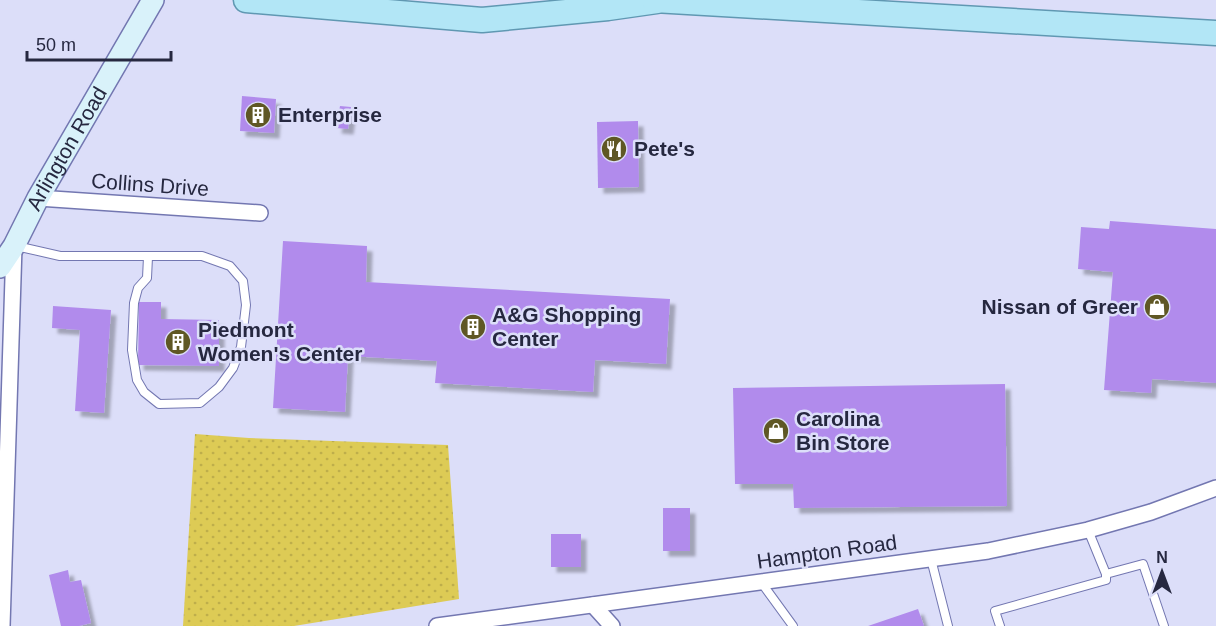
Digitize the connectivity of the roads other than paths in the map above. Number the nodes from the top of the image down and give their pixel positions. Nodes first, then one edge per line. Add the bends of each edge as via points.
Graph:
1 (153, 0) edge
2 (246, 0) edge
3 (656, 0) edge
4 (1216, 33) edge
5 (38, 198) junction
6 (260, 213) dead end
7 (14, 246) junction
8 (148, 257) junction
9 (0, 267) edge
10 (1215, 494) edge
11 (1088, 530) junction
12 (931, 559) junction
13 (1106, 574) junction
14 (761, 582) junction
15 (593, 605) junction
16 (2, 626) edge
17 (437, 626) edge
18 (612, 626) edge
19 (793, 626) edge
20 (948, 626) edge
21 (1000, 626) edge
22 (1164, 626) edge

1 - 5 main road, Arlington Road
2 - 3 main road via 482,20
3 - 4 main road
5 - 6 street, Collins Drive
5 - 7 main road, Arlington Road
7 - 8 lane via 60,256
7 - 9 main road, Arlington Road
7 - 16 street
8 - 8 lane via 202,256 230,266 243,281 246,305 241,347 233,368 200,403 159,404 136,381 132,350 134,303 138,288 147,278
10 - 11 street, Hampton Road
11 - 12 street, Hampton Road
11 - 13 lane
12 - 14 street, Hampton Road
12 - 20 lane
13 - 21 lane via 1106,580 995,611
13 - 22 lane via 1143,564
14 - 15 street, Hampton Road
14 - 19 lane
15 - 17 street, Hampton Road
15 - 18 street

